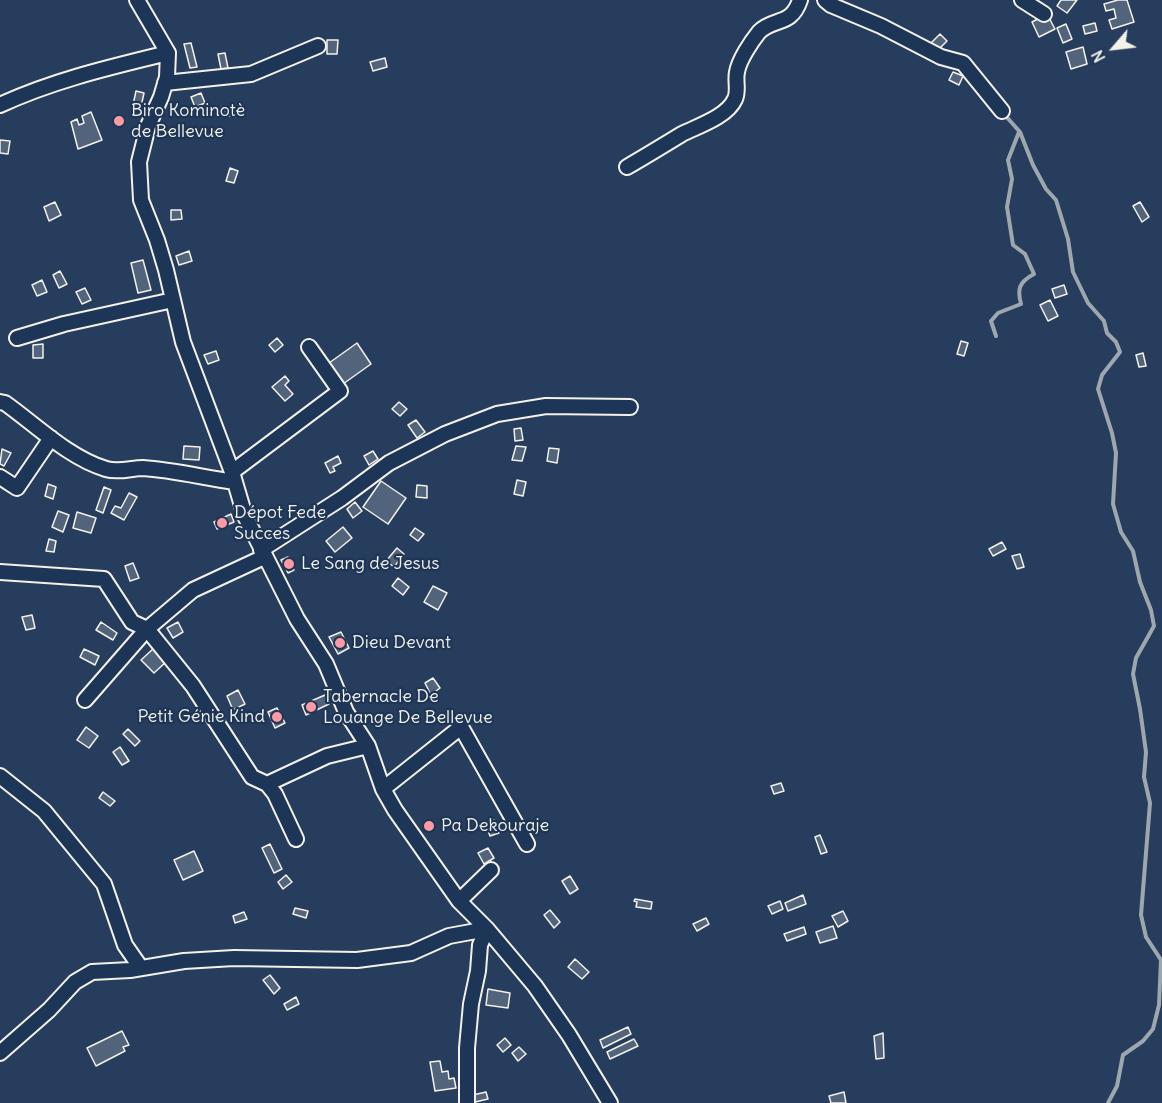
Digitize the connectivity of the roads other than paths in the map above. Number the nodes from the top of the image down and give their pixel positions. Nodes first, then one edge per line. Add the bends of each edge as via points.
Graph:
1 (137, 0) edge
2 (800, 0) edge
3 (825, 0) edge
4 (1022, 0) edge
5 (1044, 14) dead end
6 (318, 46) dead end
7 (168, 53) junction
8 (165, 83) junction
9 (0, 105) edge
10 (1002, 111) dead end
11 (627, 167) dead end
12 (173, 300) junction
13 (17, 338) dead end
14 (309, 347) dead end
15 (0, 402) edge
16 (630, 407) dead end
17 (51, 438) junction
18 (0, 477) edge
19 (234, 477) junction
20 (262, 553) junction
21 (0, 572) edge
22 (147, 628) junction
23 (85, 700) dead end
24 (368, 746) junction
25 (0, 776) edge
26 (267, 784) junction
27 (383, 789) junction
28 (296, 839) dead end
29 (527, 844) dead end
30 (490, 870) dead end
31 (459, 902) junction
32 (487, 929) junction
33 (141, 968) junction
34 (0, 1053) edge
35 (467, 1103) edge
36 (610, 1103) edge

1 - 7 street
2 - 11 street via 792,16 759,33 740,62 735,100 729,107 710,122
3 - 10 street via 941,57 963,63
4 - 5 street
6 - 8 street via 251,74
7 - 8 street
7 - 9 street via 76,76
8 - 12 street via 139,162 141,200 157,240
12 - 13 street
12 - 19 street via 183,342
14 - 19 street via 340,391
15 - 17 street
16 - 20 street via 546,406 497,414 445,434 389,462
17 - 18 street via 17,488
17 - 19 street via 106,470 141,468
19 - 20 street via 245,516
20 - 22 street via 193,590
20 - 24 street
21 - 22 street via 104,579 132,621
22 - 23 street
22 - 26 street via 194,686 252,777
24 - 26 street via 327,756
24 - 27 street
25 - 33 street via 44,811 104,884 125,945
26 - 28 street
27 - 29 street via 461,727
27 - 31 street
30 - 31 street
31 - 32 street
32 - 33 street via 448,936 411,952 357,960 234,958
32 - 35 street via 480,945 471,1004
32 - 36 street via 542,996
33 - 34 street via 92,972 75,982

